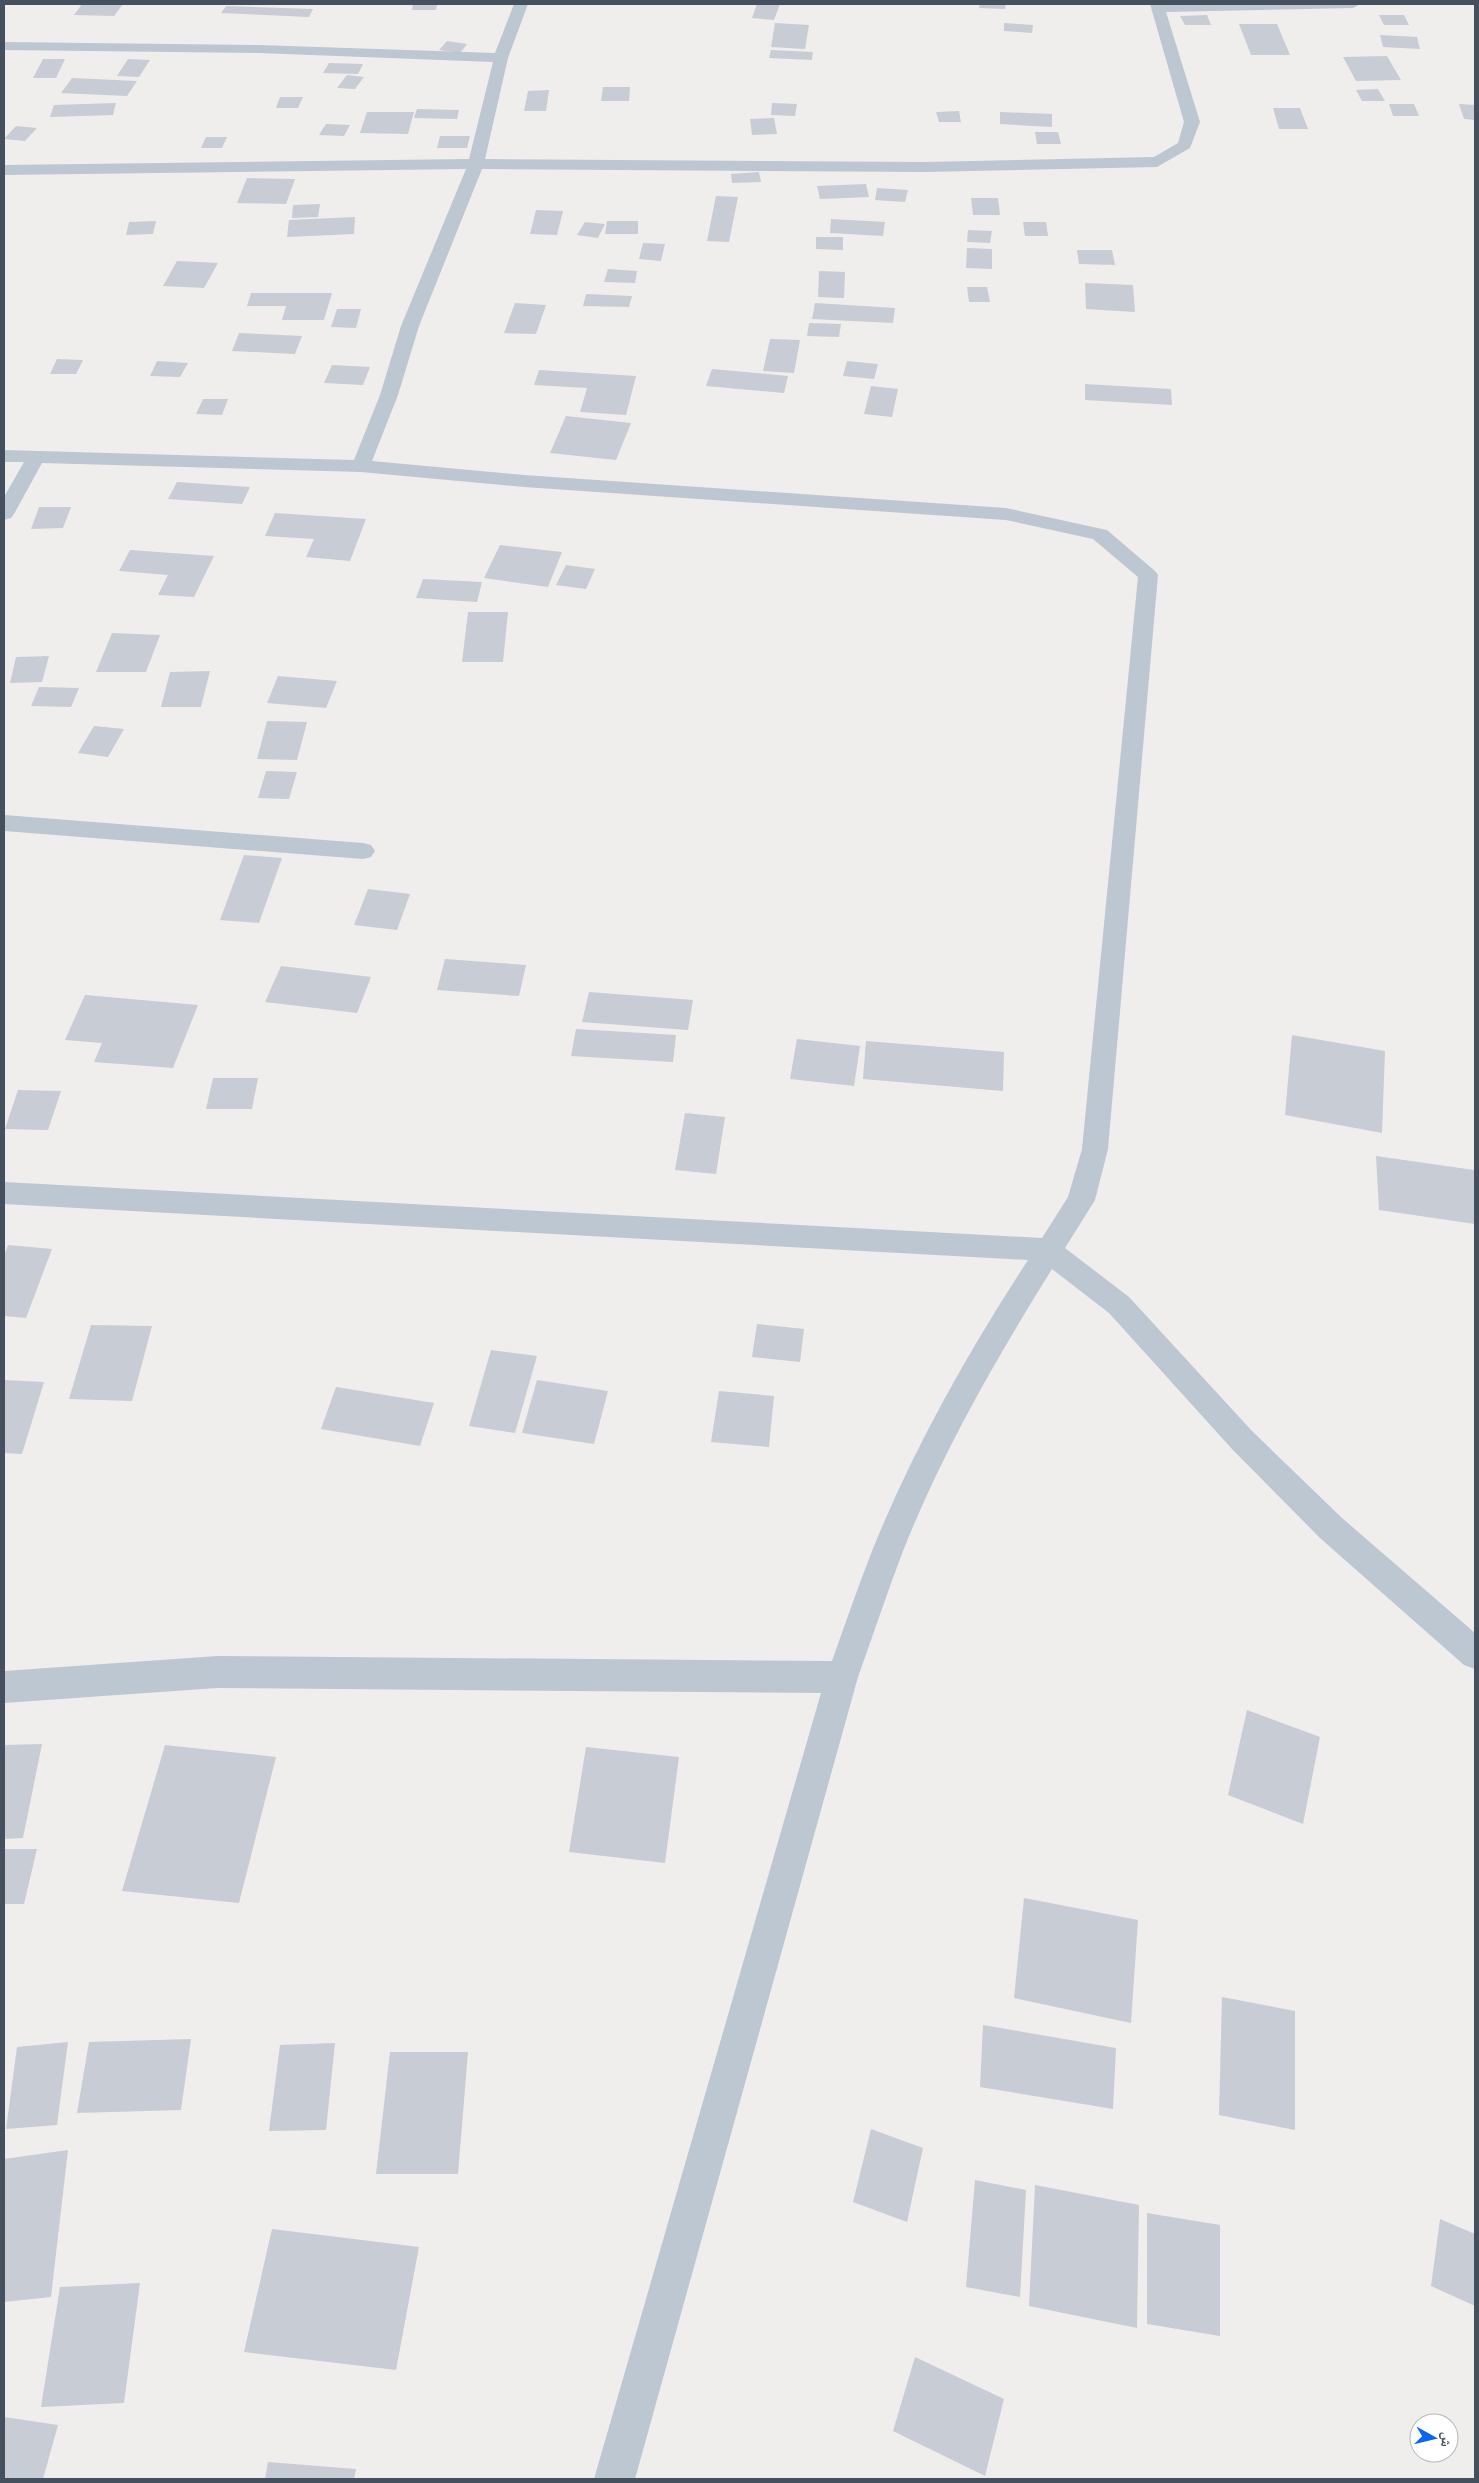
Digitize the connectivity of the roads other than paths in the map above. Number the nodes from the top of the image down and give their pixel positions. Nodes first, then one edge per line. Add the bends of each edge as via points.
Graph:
1 (521, 4) edge
2 (1353, 4) edge
3 (1158, 6) edge
4 (4, 46) edge
5 (501, 58) junction
6 (476, 164) junction
7 (4, 170) edge
8 (4, 456) edge
9 (36, 457) junction
10 (361, 466) junction
11 (4, 514) edge
12 (4, 823) edge
13 (363, 851) dead end
14 (4, 1192) edge
15 (1048, 1250) junction
16 (1475, 1654) edge
17 (842, 1677) junction
18 (4, 1687) edge
19 (615, 2479) edge

1 - 5 street
2 - 3 street
3 - 6 street via 1192,122 1185,145 1157,162 925,166
4 - 5 street via 229,48
5 - 6 street
6 - 7 street
6 - 10 street via 410,326 389,396
8 - 9 street
9 - 10 street
9 - 11 street
10 - 15 street via 534,482 1006,514 1100,534 1148,575 1095,1149 1081,1200
12 - 13 street
14 - 15 street
15 - 16 street via 1119,1305 1242,1440 1331,1528
15 - 17 street via 994,1337 939,1438 888,1550
17 - 18 street via 217,1672
17 - 19 street

